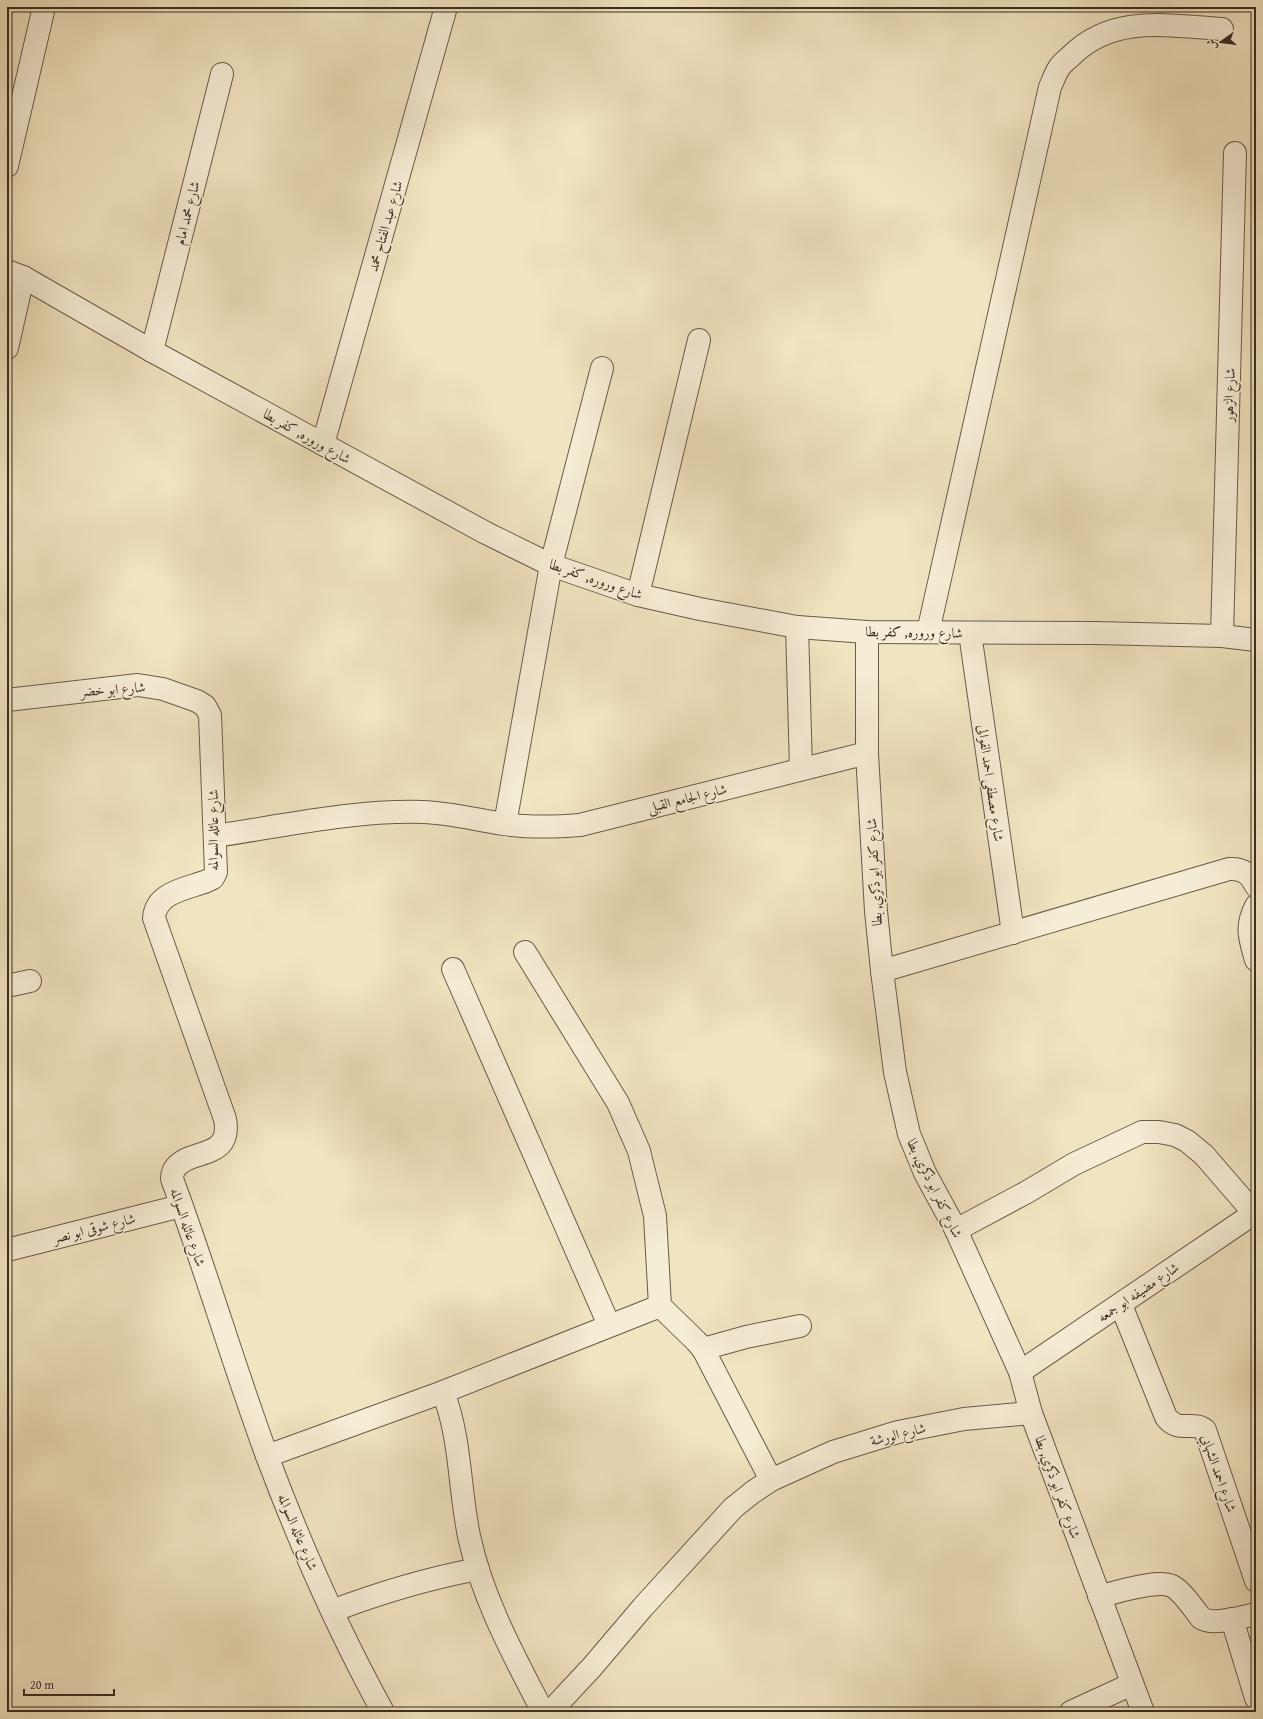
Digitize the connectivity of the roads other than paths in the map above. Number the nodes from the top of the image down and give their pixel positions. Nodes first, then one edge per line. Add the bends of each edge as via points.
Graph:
1 (44, 7) edge
2 (446, 7) edge
3 (1222, 29) dead end
4 (222, 74) dead end
5 (1235, 153) dead end
6 (7, 166) edge
7 (15, 274) edge
8 (699, 340) dead end
9 (7, 348) edge
10 (152, 351) junction
11 (602, 368) dead end
12 (323, 444) junction
13 (551, 565) junction
14 (638, 595) junction
15 (797, 627) junction
16 (867, 632) junction
17 (928, 632) junction
18 (970, 633) junction
19 (1222, 636) junction
20 (1256, 640) edge
21 (7, 700) edge
22 (210, 715) joint
23 (867, 753) junction
24 (801, 769) junction
25 (505, 824) junction
26 (214, 836) junction
27 (1256, 886) edge
28 (1256, 906) edge
29 (1013, 933) junction
30 (525, 952) dead end
31 (1256, 960) edge
32 (453, 969) dead end
33 (882, 971) junction
34 (181, 1206) junction
35 (1255, 1214) edge
36 (956, 1230) junction
37 (7, 1250) edge
38 (1121, 1305) junction
39 (660, 1306) junction
40 (609, 1325) junction
41 (800, 1326) dead end
42 (703, 1349) junction
43 (1020, 1372) junction
44 (443, 1392) junction
45 (1031, 1413) junction
46 (267, 1456) junction
47 (771, 1480) junction
48 (478, 1569) junction
49 (1256, 1581) edge
50 (1099, 1596) junction
51 (332, 1611) junction
52 (1256, 1614) edge
53 (1232, 1619) junction
54 (1132, 1684) junction
55 (1256, 1698) edge
56 (383, 1712) edge
57 (543, 1712) edge
58 (550, 1712) edge
59 (1071, 1712) edge
60 (1143, 1712) edge

1 - 6 street
2 - 12 street, شارع عبد الفتاح محمد
3 - 17 street via 1146,25 1116,29 1095,37 1059,67 1050,87
4 - 10 street, شارع محمد امام
5 - 19 street, شارع الزهور
7 - 9 street
7 - 10 street, شارع وروره, كفر بطا
8 - 14 street
10 - 12 street, شارع وروره, كفر بطا
11 - 13 street
12 - 13 street, شارع وروره, كفر بطا via 486,533
13 - 14 street, شارع وروره, كفر بطا
13 - 25 street
14 - 15 street, شارع وروره, كفر بطا
15 - 16 street, شارع وروره, كفر بطا
15 - 24 street
16 - 17 street, شارع وروره, كفر بطا
16 - 23 street, شارع كفر ابو ذكري, بطا
17 - 18 street, شارع وروره, كفر بطا
18 - 19 street, شارع وروره, كفر بطا
18 - 29 street, شارع مصطفى احمد الفوالى
19 - 20 street, شارع وروره, كفر بطا
21 - 22 street, شارع ابو خضر via 138,685 163,689 197,701 205,706
22 - 26 street, شارع عائله السوالمه
23 - 24 street, شارع الجامع القبلى
23 - 33 street, شارع كفر ابو ذكري, بطا
24 - 25 street, شارع الجامع القبلى via 580,825 542,828
25 - 26 street, شارع الجامع القبلى via 458,815 386,812
26 - 34 street, شارع عائله السوالمه via 216,872 212,878 164,897 154,910 154,918 226,1128 220,1146 180,1163 174,1170 172,1179
27 - 29 street via 1247,873 1235,868 1229,869
28 - 31 street via 1249,925 1249,937
29 - 33 street
30 - 39 street via 618,1103 639,1151 655,1216
32 - 40 street
33 - 36 street, شارع كفر ابو ذكري, بطا via 895,1072 909,1134 925,1173
34 - 37 street, شارع شوقى ابو نصر
34 - 46 street, شارع عائله السوالمه
35 - 36 street via 1204,1155 1187,1141 1160,1132 1142,1132 1074,1164
35 - 38 street, شارع مضيفه ابو جمعه
36 - 43 street, شارع كفر ابو ذكري, بطا
38 - 43 street, شارع مضيفه ابو جمعه
38 - 49 street, شارع احمد الشهابي via 1166,1417 1181,1427 1199,1427 1205,1430
39 - 40 street
39 - 42 street
40 - 44 street
41 - 42 street
42 - 47 street
43 - 45 street, شارع كفر ابو ذكري, بطا
44 - 46 street
44 - 48 street via 455,1429 469,1537
45 - 47 street, شارع الورشة via 964,1419 898,1432 833,1452
45 - 50 street, شارع كفر ابو ذكري, بطا
46 - 51 street, شارع عائله السوالمه
47 - 58 street, شارع الورشة via 733,1508
48 - 51 street via 405,1585
48 - 57 street via 495,1615
50 - 53 street via 1155,1584 1168,1585 1205,1621
50 - 54 street, شارع كفر ابو ذكري, بطا
51 - 56 street, شارع عائله السوالمه
52 - 53 street
53 - 55 street
54 - 59 street
54 - 60 street, شارع كفر ابو ذكري, بطا

